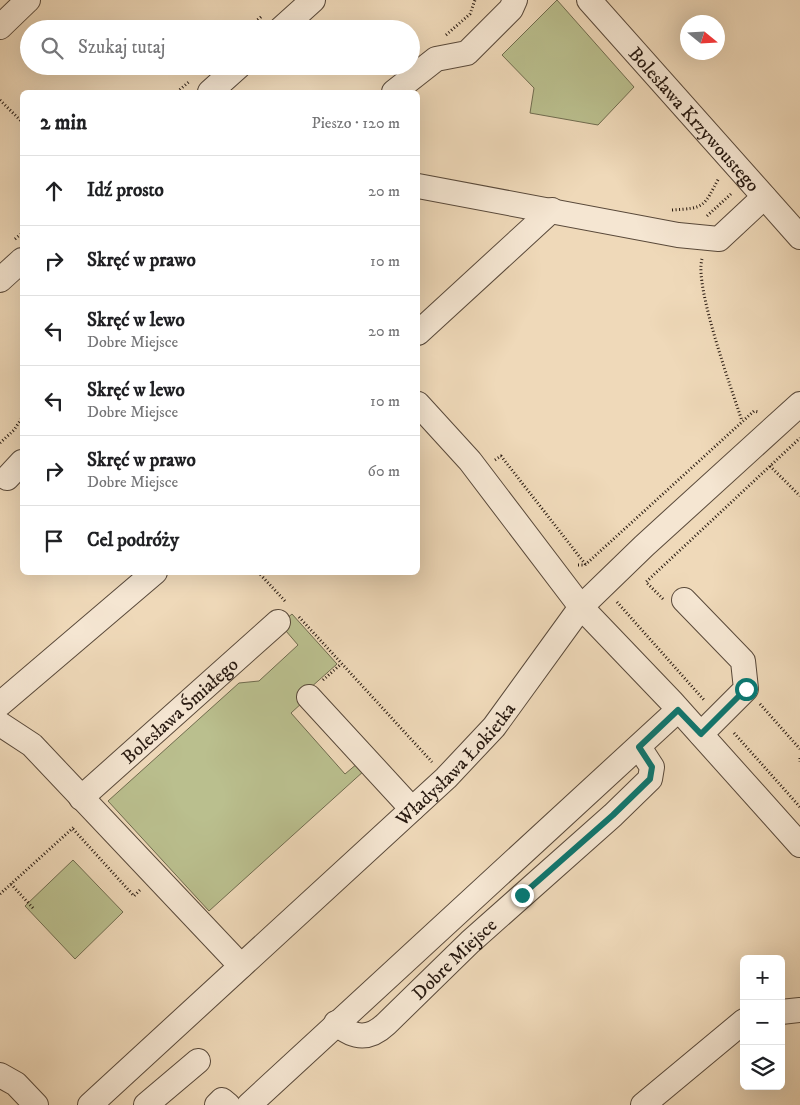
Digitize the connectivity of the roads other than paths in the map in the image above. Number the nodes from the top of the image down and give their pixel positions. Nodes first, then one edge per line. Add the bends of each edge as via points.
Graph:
1 (28, 0) edge
2 (313, 0) edge
3 (516, 0) edge
4 (589, 0) edge
5 (291, 20) edge
6 (0, 27) edge
7 (420, 72) edge
8 (229, 75) edge
9 (416, 75) edge
10 (212, 90) edge
11 (397, 90) edge
12 (420, 186) edge
13 (764, 197) junction
14 (552, 210) junction
15 (800, 238) edge
16 (20, 262) edge
17 (0, 280) edge
18 (420, 331) edge
19 (800, 404) edge
20 (420, 406) edge
21 (151, 575) edge
22 (684, 600) road end
23 (581, 607) junction
24 (286, 611) road end
25 (310, 697) dead end
26 (0, 704) edge
27 (678, 710) junction
28 (0, 724) edge
29 (701, 734) junction
30 (639, 747) junction
31 (81, 798) junction
32 (412, 809) junction
33 (800, 844) edge
34 (240, 966) junction
35 (800, 1010) edge
36 (785, 1012) edge
37 (336, 1023) junction
38 (740, 1024) edge
39 (198, 1061) dead end
40 (0, 1075) edge
41 (36, 1105) edge
42 (90, 1105) edge
43 (146, 1105) edge
44 (217, 1105) edge
45 (228, 1105) edge
46 (248, 1105) edge
47 (643, 1105) edge

1 - 6 street
2 - 5 street
3 - 7 street via 466,54 436,59
4 - 13 street, Bolesława Krzywoustego
8 - 10 street
9 - 11 street
12 - 14 street
13 - 14 street via 719,239 678,235
13 - 15 street, Bolesława Krzywoustego
14 - 18 street
16 - 17 street
19 - 23 street, Władysława Łokietka
20 - 23 street via 470,461
21 - 26 street
22 - 29 street via 743,661 746,689
23 - 27 street
23 - 32 street, Władysława Łokietka via 494,727
24 - 31 street, Bolesława Śmiałego
25 - 32 street
27 - 29 street
27 - 30 street, Dobre Miejsce
28 - 31 street via 32,745
29 - 33 street
30 - 37 street, Dobre Miejsce
30 - 37 street, Dobre Miejsce via 652,767 650,779 470,942 386,1024 375,1034 367,1036 350,1032
31 - 34 street
32 - 34 street, Władysława Łokietka
34 - 42 street, Władysława Łokietka
35 - 36 street
37 - 46 street, Dobre Miejsce
38 - 47 street
39 - 43 street
40 - 41 street via 16,1084
44 - 45 street via 222,1100

